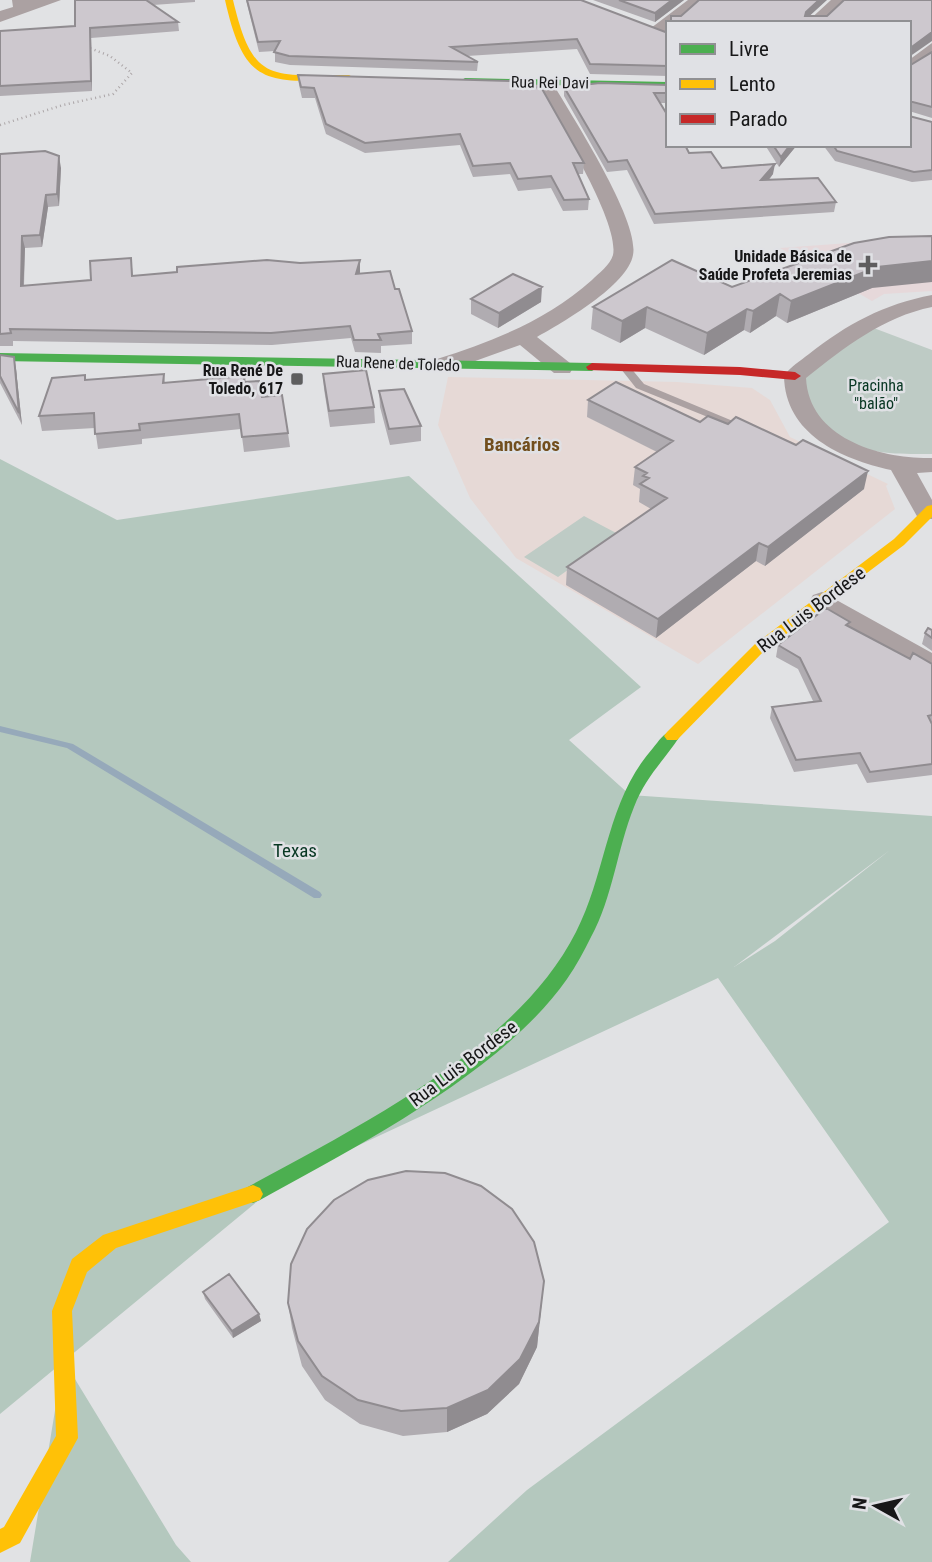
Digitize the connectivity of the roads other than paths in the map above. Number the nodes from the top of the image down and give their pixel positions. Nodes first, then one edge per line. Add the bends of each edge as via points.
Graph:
1 (53, 0) edge
2 (229, 0) edge
3 (698, 0) edge
4 (841, 0) edge
5 (21, 5) edge
6 (0, 17) edge
7 (670, 21) edge
8 (816, 21) edge
9 (932, 48) edge
10 (911, 67) edge
11 (364, 78) edge
12 (446, 80) edge
13 (543, 82) junction
14 (666, 85) edge
15 (932, 301) edge
16 (522, 336) junction
17 (0, 357) edge
18 (445, 364) junction
19 (562, 368) junction
20 (626, 369) junction
21 (795, 376) junction
22 (734, 424) edge
23 (900, 465) junction
24 (932, 465) edge
25 (930, 511) edge
26 (822, 601) junction
27 (932, 665) edge
28 (0, 1542) edge

1 - 5 street
2 - 11 street via 240,47 257,68 274,74
3 - 7 street
4 - 8 street
5 - 6 street
9 - 10 street
12 - 13 street, Rua Rei Davi
13 - 14 street, Rua Rei Davi
13 - 16 street via 592,168 622,242 622,257 605,280
15 - 21 street via 885,312
16 - 18 street
16 - 19 street
17 - 18 street, Rua Rene de Toledo
18 - 19 street, Rua Rene de Toledo
19 - 20 street, Rua Rene de Toledo
20 - 21 street, Rua Rene de Toledo
20 - 22 lane via 640,386
21 - 23 street via 794,395 804,415 823,433 871,457
23 - 24 street
23 - 25 street, Rua Luis Bordese
25 - 26 street, Rua Luis Bordese via 899,542
26 - 27 street
26 - 28 street, Rua Luis Bordese via 742,664 639,776 611,839 585,932 564,970 502,1038 380,1123 242,1200 110,1241 79,1266 62,1311 67,1438 12,1535

